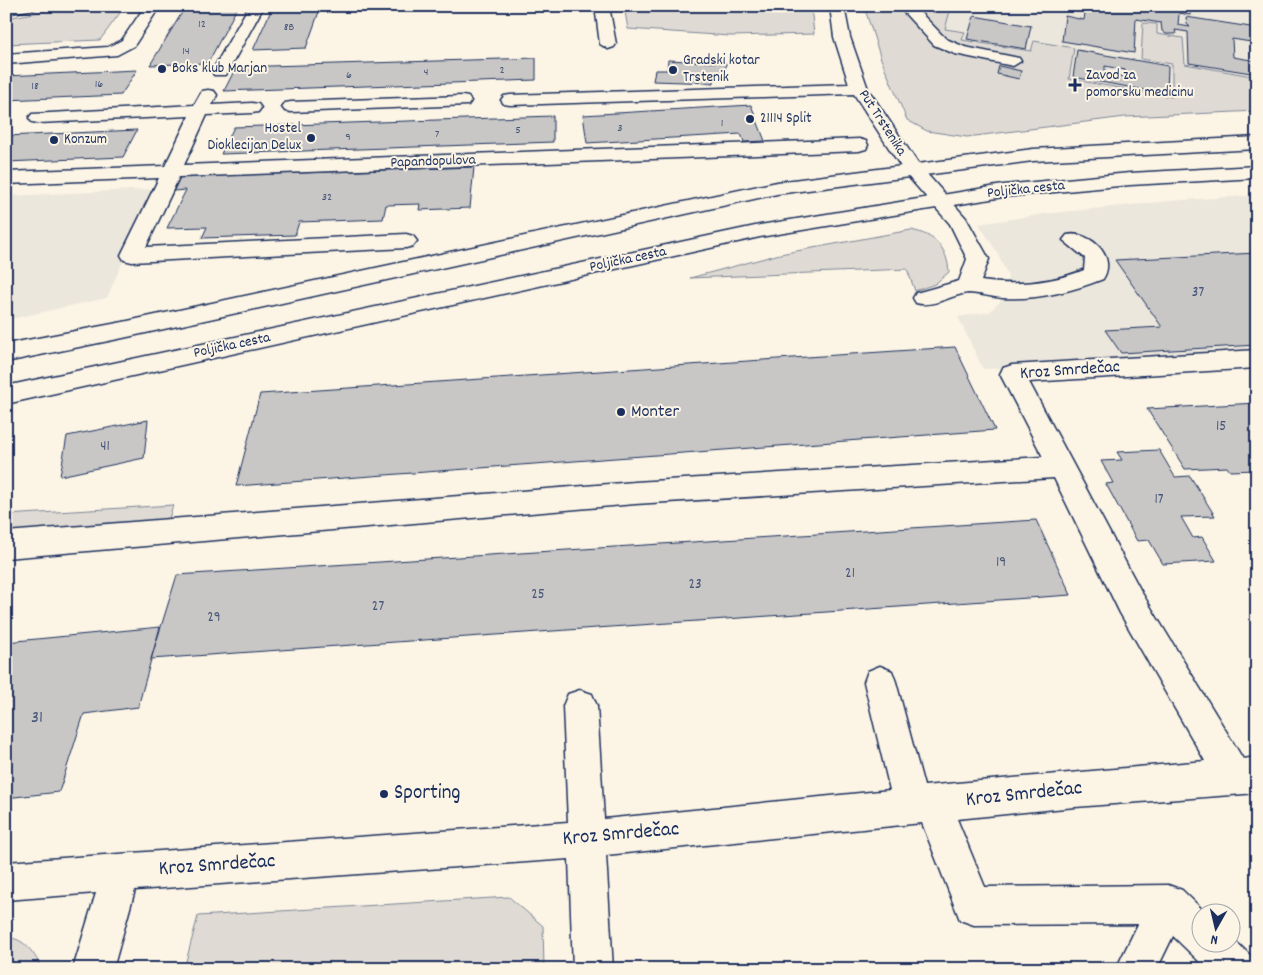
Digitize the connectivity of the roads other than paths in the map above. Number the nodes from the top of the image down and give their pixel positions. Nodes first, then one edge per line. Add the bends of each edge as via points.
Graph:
1 (28, 6) edge
2 (152, 6) edge
3 (256, 6) edge
4 (602, 6) edge
5 (836, 6) edge
6 (905, 6) edge
7 (6, 10) edge
8 (608, 44) dead end
9 (6, 59) edge
10 (1013, 60) dead end
11 (220, 71) dead end
12 (615, 76) dead end
13 (860, 89) junction
14 (615, 96) junction
15 (565, 98) junction
16 (510, 100) dead end
17 (462, 101) dead end
18 (204, 102) junction
19 (291, 107) dead end
20 (252, 108) dead end
21 (568, 116) dead end
22 (38, 118) dead end
23 (1257, 143) edge
24 (859, 145) dead end
25 (912, 169) junction
26 (170, 171) junction
27 (1257, 172) edge
28 (6, 178) edge
29 (940, 201) junction
30 (1074, 240) dead end
31 (406, 241) dead end
32 (968, 286) junction
33 (924, 298) dead end
34 (6, 353) edge
35 (1257, 359) edge
36 (6, 395) edge
37 (1062, 467) junction
38 (6, 545) edge
39 (880, 682) dead end
40 (580, 706) dead end
41 (1246, 776) edge
42 (923, 806) junction
43 (586, 839) junction
44 (121, 873) junction
45 (6, 881) edge
46 (1168, 904) junction
47 (1190, 925) edge
48 (1218, 952) edge
49 (93, 969) edge
50 (593, 969) edge
51 (1136, 969) edge
52 (1236, 969) edge

1 - 7 street
2 - 9 street via 128,43 111,52
3 - 11 street
4 - 8 street
5 - 13 street, Put Trstenika via 842,37
6 - 10 street via 940,42 961,51
12 - 14 street
13 - 14 street
13 - 25 street, Put Trstenika
14 - 15 street
15 - 16 street
15 - 21 street
17 - 19 street
18 - 20 street
18 - 22 street
18 - 26 street
23 - 25 street, Poljička cesta via 1033,155
24 - 26 street, Papandopulova
25 - 29 street, Put Trstenika
25 - 34 street, Poljička cesta via 777,188
26 - 28 street, Papandopulova
26 - 31 street via 132,255
27 - 29 street, Poljička cesta via 1003,191
29 - 32 street, Put Trstenika via 964,229 978,259
29 - 36 street, Poljička cesta via 760,231
30 - 32 street via 1096,255 1095,274 1068,286 1013,292
32 - 33 street
35 - 37 street, Kroz Smrdečac via 1012,374
37 - 38 street via 635,493
37 - 41 street, Kroz Smrdečac via 1131,603
39 - 42 street
40 - 43 street
41 - 42 street, Kroz Smrdečac via 1075,789
42 - 43 street, Kroz Smrdečac
42 - 46 street via 974,906
43 - 44 street, Kroz Smrdečac
43 - 50 street
44 - 45 street, Kroz Smrdečac
44 - 49 street
46 - 47 street
46 - 51 street
48 - 52 street

